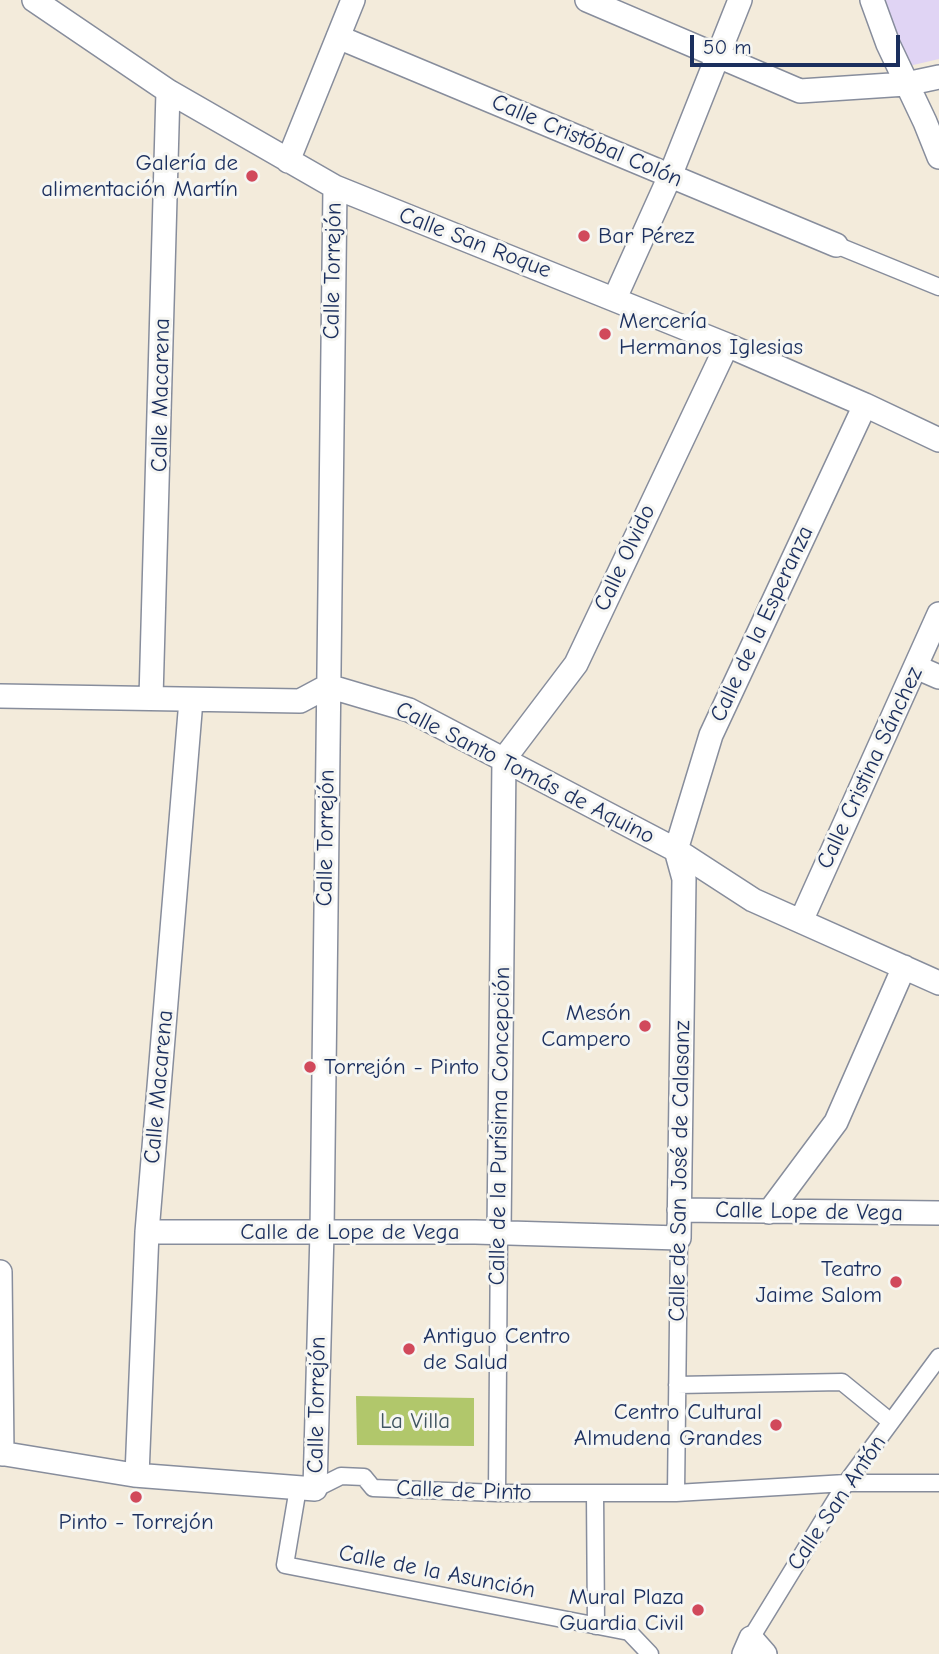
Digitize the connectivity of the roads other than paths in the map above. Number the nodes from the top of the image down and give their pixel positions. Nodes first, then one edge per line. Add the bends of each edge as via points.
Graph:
1 (34, 0) edge
2 (353, 0) edge
3 (587, 0) edge
4 (740, 0) edge
5 (872, 0) edge
6 (338, 37) junction
7 (718, 56) junction
8 (939, 77) edge
9 (906, 84) junction
10 (168, 91) junction
11 (939, 157) edge
12 (288, 161) junction
13 (670, 176) junction
14 (335, 187) junction
15 (836, 245) joint
16 (939, 287) edge
17 (615, 298) junction
18 (727, 345) junction
19 (865, 405) junction
20 (939, 440) edge
21 (939, 614) edge
22 (916, 667) junction
23 (939, 677) edge
24 (328, 686) junction
25 (0, 696) edge
26 (151, 698) junction
27 (191, 700) junction
28 (504, 759) junction
29 (676, 850) junction
30 (801, 921) junction
31 (904, 967) junction
32 (939, 983) edge
33 (679, 1210) junction
34 (769, 1212) junction
35 (939, 1213) edge
36 (147, 1232) junction
37 (321, 1232) junction
38 (499, 1233) junction
39 (679, 1238) junction
40 (0, 1272) edge
41 (939, 1357) edge
42 (677, 1385) junction
43 (891, 1422) junction
44 (1, 1453) edge
45 (137, 1475) junction
46 (846, 1483) junction
47 (939, 1483) edge
48 (307, 1488) junction
49 (497, 1493) junction
50 (595, 1493) junction
51 (676, 1493) junction
52 (596, 1626) junction
53 (753, 1649) edge
54 (650, 1654) edge

1 - 10 street, Calle San Roque
2 - 6 street
3 - 7 street
4 - 7 street
5 - 9 street
6 - 12 street
6 - 13 street, Calle Cristóbal Colón
7 - 9 street via 800,91
7 - 13 street
8 - 9 street
9 - 11 street
10 - 12 street, Calle San Roque
10 - 26 street, Calle Macarena
12 - 14 street, Calle San Roque
13 - 15 street, Calle Cristóbal Colón
13 - 17 street
14 - 17 street, Calle San Roque
14 - 24 street, Calle Torrejón
15 - 16 street
17 - 18 street, Calle San Roque
18 - 19 street, Calle San Roque
18 - 28 street, Calle Olvido via 576,664
19 - 20 street, Calle San Roque
19 - 29 street, Calle de la Esperanza via 710,736
21 - 22 street, Calle Cristina Sánchez
22 - 23 street
22 - 30 street, Calle Cristina Sánchez
24 - 27 street via 300,701
24 - 28 street, Calle Santo Tomás de Aquino via 409,710
24 - 37 street, Calle Torrejón
25 - 26 street
26 - 27 street
27 - 36 street, Calle Macarena
28 - 29 street, Calle Santo Tomás de Aquino
28 - 38 street, Calle de la Purísima Concepción
29 - 30 street, Calle Santo Tomás de Aquino via 753,900
29 - 33 street, Calle de San José de Calasanz via 684,878
30 - 31 street, Calle Santo Tomás de Aquino
31 - 32 street, Calle Santo Tomás de Aquino
31 - 34 street via 836,1122
33 - 34 street, Calle Lope de Vega
33 - 39 street, Calle de San José de Calasanz
34 - 35 street, Calle Lope de Vega
36 - 37 street, Calle de Lope de Vega
36 - 45 street, Calle Macarena
37 - 38 street, Calle de Lope de Vega
37 - 48 street, Calle Torrejón
38 - 39 street, Calle de Lope de Vega
38 - 49 street, Calle de la Purísima Concepción
39 - 42 street, Calle de San José de Calasanz
40 - 44 street
41 - 43 street, Calle San Antón
42 - 43 street via 842,1382
42 - 51 street, Calle de San José de Calasanz
43 - 46 street, Calle San Antón
44 - 45 street, Calle de Pinto
45 - 48 street, Calle de Pinto
46 - 47 street, Calle de Pinto
46 - 51 street, Calle de Pinto
46 - 53 street, Calle San Antón
48 - 49 street, Calle de Pinto via 341,1476 364,1477 373,1488
48 - 52 street, Calle de la Asunción via 285,1565
49 - 50 street, Calle de Pinto
50 - 51 street, Calle de Pinto
50 - 52 street
52 - 54 street, Calle de la Asunción via 629,1632

